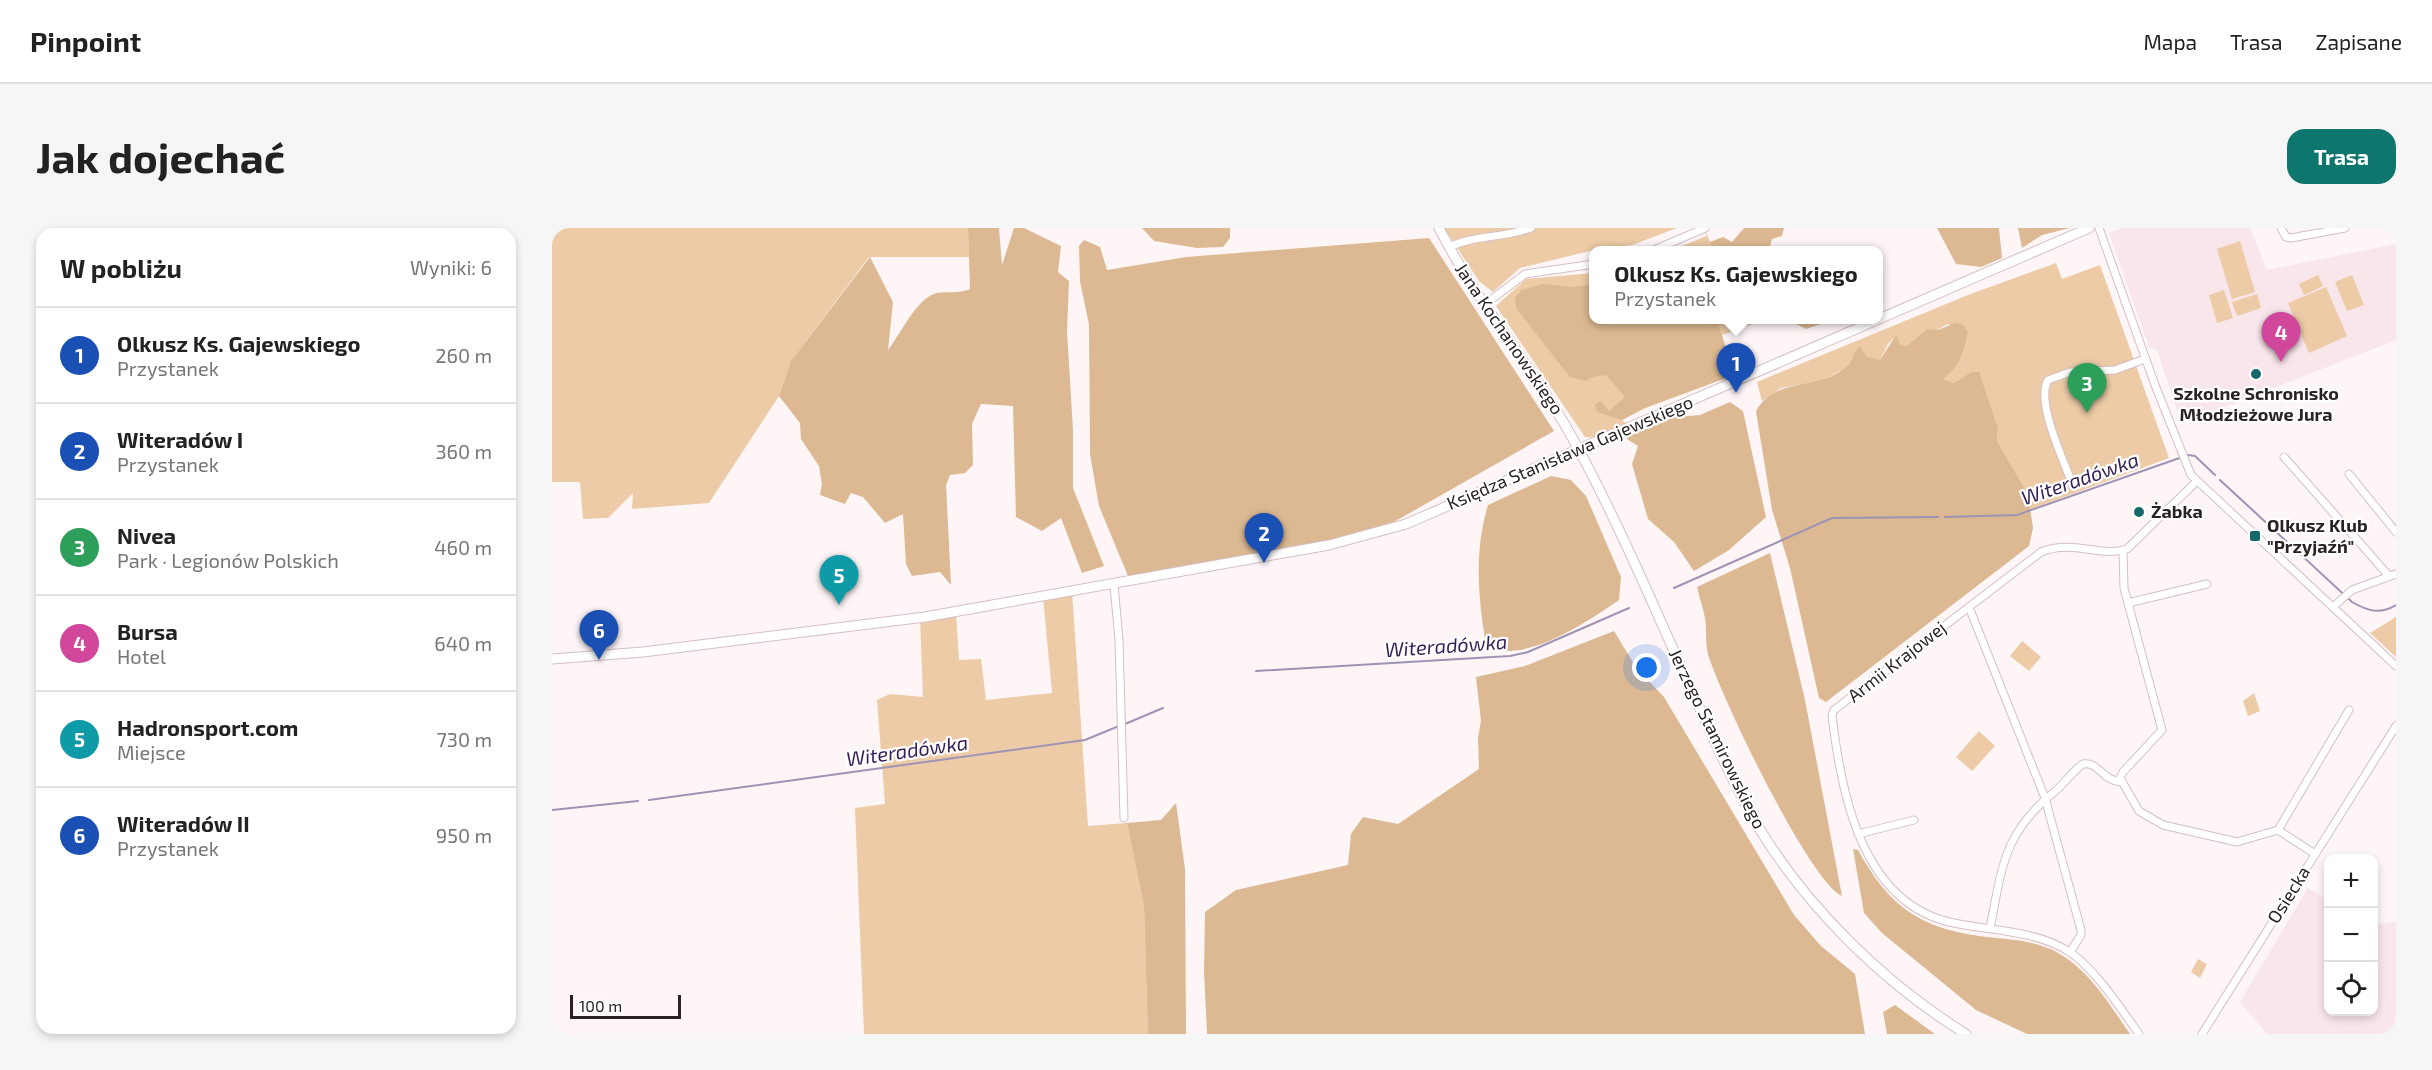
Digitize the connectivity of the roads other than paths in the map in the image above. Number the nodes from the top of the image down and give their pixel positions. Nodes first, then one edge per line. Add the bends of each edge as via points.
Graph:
1 (1439, 228) edge
2 (1531, 228) edge
3 (1705, 228) edge
4 (2089, 228) edge
5 (2099, 228) edge
6 (2281, 228) edge
7 (2345, 228) edge
8 (1663, 246) edge
9 (1449, 247) junction
10 (1589, 265) edge
11 (1484, 305) junction
12 (1883, 317) edge
13 (1867, 324) edge
14 (2145, 359) junction
15 (1579, 449) junction
16 (2284, 457) dead end
17 (2349, 474) dead end
18 (2197, 481) junction
19 (2073, 486) dead end
20 (2396, 532) edge
21 (2123, 551) junction
22 (2393, 575) edge
23 (1114, 585) junction
24 (2207, 585) dead end
25 (2127, 603) junction
26 (1969, 607) junction
27 (2333, 608) junction
28 (552, 659) edge
29 (2396, 666) edge
30 (2349, 710) dead end
31 (2396, 726) edge
32 (2121, 782) junction
33 (2045, 798) junction
34 (1124, 818) dead end
35 (1914, 820) dead end
36 (2278, 830) junction
37 (1858, 834) junction
38 (2315, 854) junction
39 (1990, 928) junction
40 (2070, 952) junction
41 (1966, 1034) edge
42 (2139, 1034) edge
43 (2202, 1034) edge

1 - 9 street, Jana Kochanowskiego
2 - 9 street
3 - 8 street
4 - 12 street, Księdza Stanisława Gajewskiego
5 - 14 street
6 - 7 street via 2291,238
9 - 11 street, Jana Kochanowskiego
10 - 11 street via 1525,274
11 - 15 street, Jana Kochanowskiego via 1551,399
13 - 15 street, Księdza Stanisława Gajewskiego
14 - 18 street via 2182,457
14 - 19 street via 2115,369 2070,372 2048,380 2044,386 2046,410
15 - 23 street, Księdza Stanisława Gajewskiego via 1375,535
15 - 41 street, Jerzego Stamirowskiego via 1737,789 1783,864 1860,951
16 - 22 street
17 - 20 street
18 - 21 street
18 - 27 street
21 - 25 street
21 - 26 street, Armii Krajowej via 2053,547
22 - 27 street via 2344,595
23 - 28 street, Księdza Stanisława Gajewskiego via 920,618 643,652
23 - 34 street
24 - 25 street
25 - 32 street via 2162,730 2123,772
26 - 33 street
26 - 37 street, Armii Krajowej via 1834,710 1834,729
27 - 29 street
30 - 36 street
31 - 38 street, Osiecka
32 - 33 street via 2111,782 2092,765 2083,764
32 - 36 street via 2139,811 2163,825 2237,842
33 - 39 street via 2005,852
33 - 40 street via 2081,930
35 - 37 street
36 - 38 street
37 - 39 street, Armii Krajowej via 1887,884 1914,909 1941,920
38 - 43 street, Osiecka
39 - 40 street, Armii Krajowej via 2049,941
40 - 42 street, Armii Krajowej

